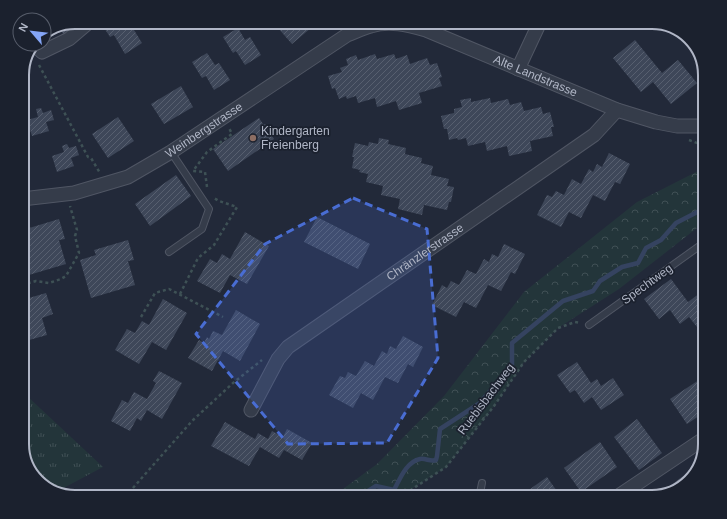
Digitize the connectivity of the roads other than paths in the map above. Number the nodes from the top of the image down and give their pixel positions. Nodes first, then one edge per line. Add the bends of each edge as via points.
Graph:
1 (80, 29) edge
2 (360, 29) edge
3 (423, 29) edge
4 (537, 29) edge
5 (52, 45) edge
6 (518, 69) junction
7 (617, 110) junction
8 (698, 126) edge
9 (171, 152) junction
10 (29, 198) edge
11 (698, 247) edge
12 (169, 252) dead end
13 (589, 325) road end
14 (251, 410) dead end
15 (698, 443) edge
16 (482, 483) dead end
17 (481, 490) edge
18 (627, 490) edge

1 - 5 street via 69,39
2 - 9 street, Weinbergstrasse
3 - 6 street, Alte Landstrasse
4 - 6 street
6 - 7 street, Alte Landstrasse
7 - 8 street, Alte Landstrasse via 656,122
7 - 14 street, Chränzlerstrasse via 594,135 288,347 278,359
9 - 10 street, Weinbergstrasse via 128,177 74,193
9 - 12 lane via 209,209 202,229
11 - 13 lane, Spechtweg
15 - 18 street
16 - 17 lane

